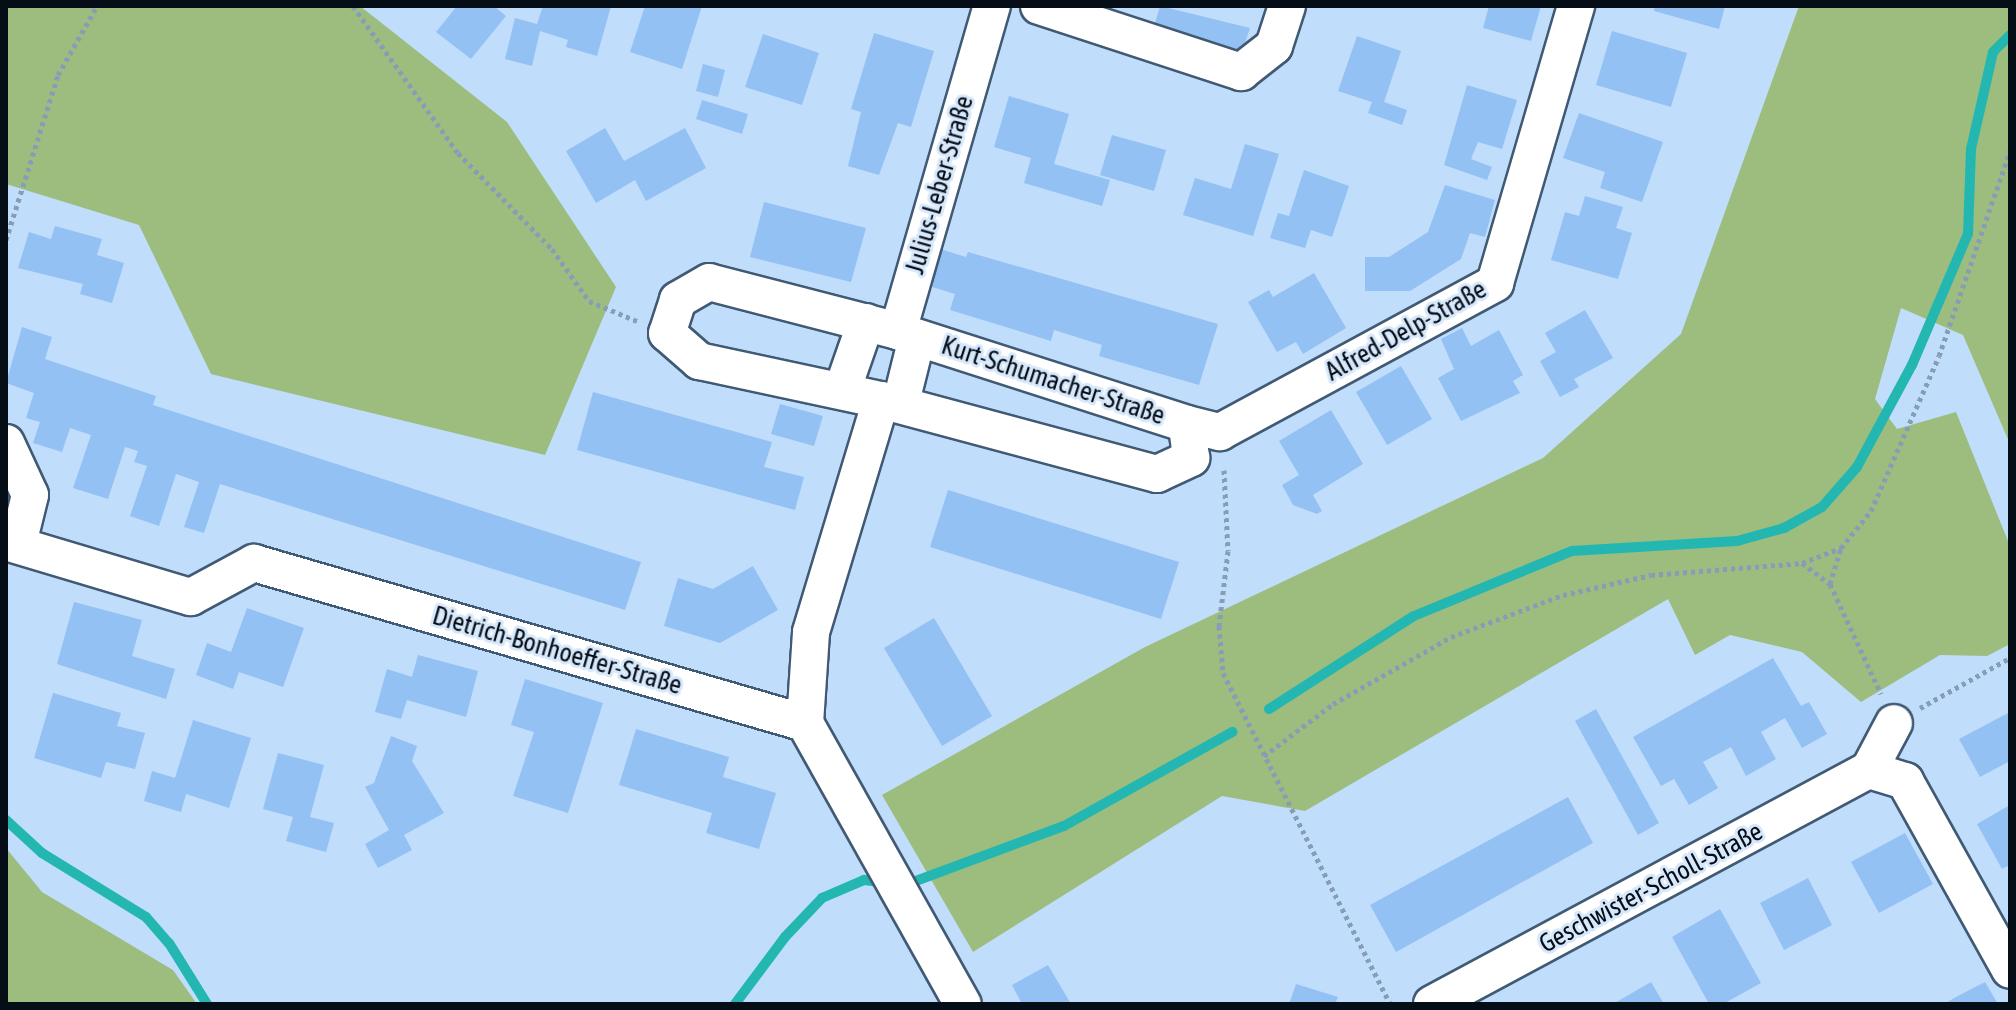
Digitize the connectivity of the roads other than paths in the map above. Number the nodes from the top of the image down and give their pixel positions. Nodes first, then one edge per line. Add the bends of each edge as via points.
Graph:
1 (992, 6) edge
2 (1039, 6) edge
3 (1287, 6) edge
4 (1576, 6) edge
5 (894, 330) junction
6 (843, 388) junction
7 (891, 401) junction
8 (1204, 428) junction
9 (6, 443) edge
10 (12, 543) edge
11 (805, 723) junction
12 (1894, 723) road end
13 (1869, 770) junction
14 (2010, 970) edge
15 (963, 1004) edge
16 (1432, 1004) edge

1 - 5 street, Julius-Leber-Straße
2 - 3 street via 1241,72 1274,46
4 - 8 street, Alfred-Delp-Straße via 1495,283
5 - 6 street, Julius-Leber-Straße
5 - 6 street via 709,282 678,300 667,333 699,361
5 - 7 street, Kurt-Schumacher-Straße
5 - 8 street, Kurt-Schumacher-Straße
6 - 7 street
7 - 8 street, Kurt-Schumacher-Straße via 1157,474 1191,458
7 - 11 street, Kurt-Schumacher-Straße via 811,632
9 - 10 street via 30,495
10 - 11 street, Dietrich-Bonhoeffer-Straße via 191,597 254,563
11 - 15 street
12 - 13 street
13 - 14 street via 1905,781
13 - 16 street, Geschwister-Scholl-Straße

